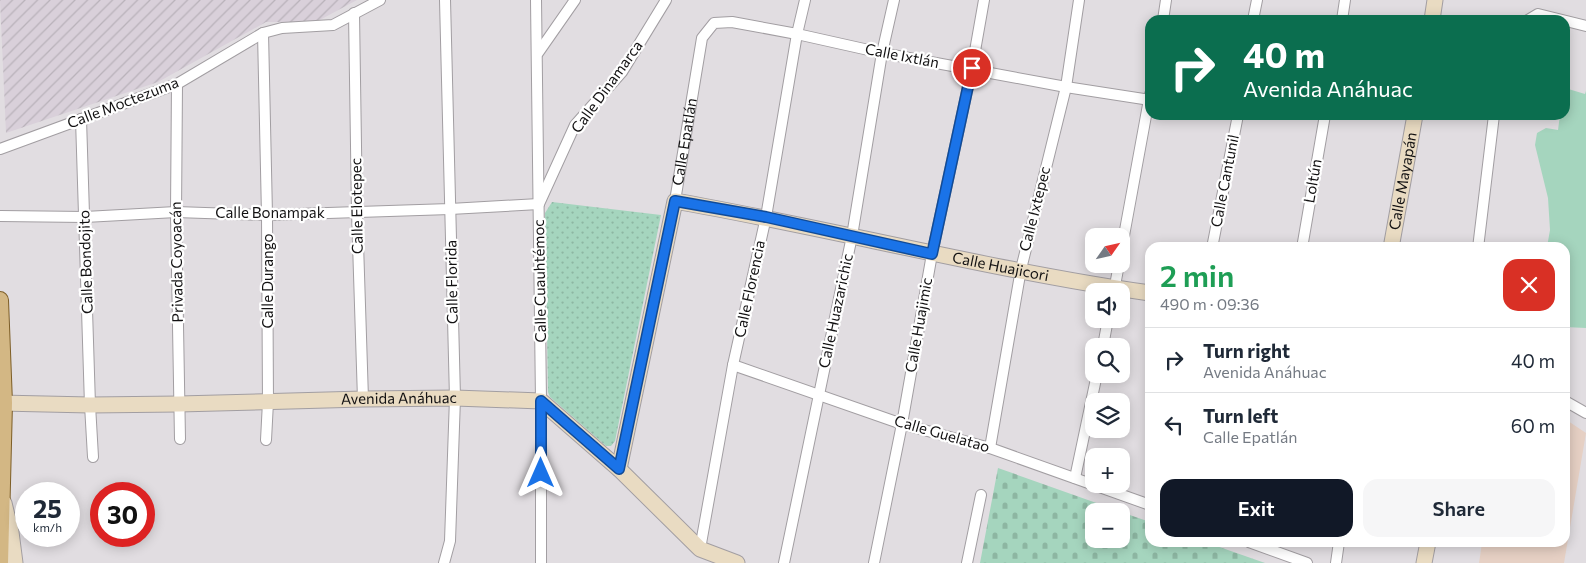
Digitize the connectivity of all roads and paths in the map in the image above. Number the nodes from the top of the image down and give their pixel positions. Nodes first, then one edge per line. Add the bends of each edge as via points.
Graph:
1 (380, 0) edge
2 (445, 0) edge
3 (536, 0) edge
4 (576, 0) edge
5 (666, 0) edge
6 (804, 0) edge
7 (894, 0) edge
8 (984, 0) edge
9 (1079, 0) edge
10 (1166, 0) edge
11 (1257, 0) edge
12 (1345, 0) edge
13 (1435, 0) edge
14 (354, 13) junction
15 (1164, 15) edge
16 (1254, 15) edge
17 (1343, 15) edge
18 (1433, 15) edge
19 (1570, 22) edge
20 (714, 24) joint
21 (1586, 26) edge
22 (263, 33) junction
23 (797, 34) junction
24 (538, 53) junction
25 (882, 53) junction
26 (972, 68) junction
27 (177, 84) junction
28 (1066, 87) junction
29 (1145, 97) edge
30 (82, 120) junction
31 (1146, 120) edge
32 (1233, 120) edge
33 (1324, 120) edge
34 (1414, 120) edge
35 (1493, 120) edge
36 (0, 148) edge
37 (675, 201) junction
38 (539, 204) junction
39 (450, 209) junction
40 (176, 212) junction
41 (357, 212) junction
42 (267, 215) junction
43 (0, 216) edge
44 (85, 217) junction
45 (766, 217) junction
46 (1126, 228) edge
47 (852, 236) junction
48 (1213, 242) edge
49 (1303, 242) edge
50 (1392, 242) edge
51 (1479, 242) edge
52 (932, 254) junction
53 (1020, 269) junction
54 (1086, 283) edge
55 (1130, 290) edge
56 (1145, 292) edge
57 (0, 300) edge
58 (733, 365) junction
59 (1095, 383) edge
60 (819, 395) junction
61 (455, 398) junction
62 (363, 399) junction
63 (541, 401) junction
64 (268, 402) junction
65 (2, 403) edge
66 (179, 404) junction
67 (1570, 404) edge
68 (90, 405) junction
69 (1586, 413) edge
70 (902, 424) junction
71 (180, 439) dead end
72 (266, 440) dead end
73 (990, 448) junction
74 (94, 457) dead end
75 (619, 469) junction
76 (1076, 478) junction
77 (1, 490) edge
78 (981, 495) dead end
79 (1145, 503) edge
80 (1263, 547) edge
81 (1339, 547) edge
82 (1427, 547) edge
83 (700, 549) junction
84 (0, 563) edge
85 (15, 563) edge
86 (444, 563) edge
87 (540, 563) edge
88 (737, 563) edge
89 (784, 563) edge
90 (874, 563) edge
91 (967, 563) edge
92 (1307, 563) edge
93 (1336, 563) edge
94 (1424, 563) edge

1 - 14 street, Calle Moctezuma
2 - 39 street, Calle Florida
3 - 24 street, Calle Cuauhtémoc
4 - 24 street
5 - 38 street, Calle Dinamarca via 622,72 575,125
6 - 23 street, Calle Florencia
7 - 25 street, Calle Huazarichic
8 - 26 street, Calle Huajimic
9 - 28 street, Calle Ixtepec
10 - 15 street
11 - 16 street
12 - 17 street
13 - 18 street
14 - 22 street, Calle Moctezuma via 333,26 282,28
14 - 41 street, Calle Elotepec
19 - 21 street
20 - 23 street, Calle Ixtlán via 732,22
20 - 37 street, Calle Epatlán via 702,38
22 - 27 street, Calle Moctezuma
22 - 42 street, Calle Durango
23 - 25 street, Calle Ixtlán
23 - 45 street, Calle Florencia
24 - 38 street, Calle Cuauhtémoc
25 - 26 street, Calle Ixtlán
25 - 47 street, Calle Huazarichic
26 - 28 street, Calle Ixtlán
26 - 52 street, Calle Huajimic
27 - 30 street, Calle Moctezuma
27 - 40 street, Privada Coyoacán
28 - 29 street, Calle Ixtlán
28 - 53 street, Calle Ixtepec
30 - 36 street, Calle Moctezuma
30 - 44 street, Calle Bondojito
31 - 46 street
32 - 48 street, Calle Cantunil
33 - 49 street, Loltún
34 - 50 street, Calle Mayapán
35 - 51 street
37 - 45 street, Calle Huajicori
37 - 75 street, Calle Epatlán
38 - 39 street, Calle Bonampak
38 - 63 street, Calle Cuauhtémoc
39 - 41 street, Calle Bonampak
39 - 61 street, Calle Florida
40 - 42 street, Calle Bonampak
40 - 44 street, Calle Bonampak
40 - 66 street, Privada Coyoacán
41 - 42 street, Calle Bonampak
41 - 62 street, Calle Elotepec
42 - 64 street, Calle Durango
43 - 44 street, Calle Bonampak
44 - 68 street, Calle Bondojito
45 - 47 street, Calle Huajicori
45 - 58 street, Calle Florencia
47 - 52 street, Calle Huajicori
47 - 60 street, Calle Huazarichic
52 - 53 street, Calle Huajicori
52 - 70 street, Calle Huajimic
53 - 54 street, Calle Huajicori
53 - 73 street, Calle Ixtepec
55 - 56 street, Calle Huajicori
57 - 65 main road
58 - 60 street, Calle Guelatao
58 - 83 street, Calle Florencia
59 - 76 street
60 - 70 street, Calle Guelatao
60 - 89 street, Calle Huazarichic
61 - 62 street, Avenida Anáhuac
61 - 63 street, Avenida Anáhuac
61 - 86 street, Calle Florida via 450,541
62 - 64 street, Avenida Anáhuac
63 - 75 street
63 - 87 street, Calle Cuauhtémoc
64 - 66 street, Avenida Anáhuac
64 - 72 street, Calle Durango
65 - 68 street, Avenida Anáhuac
65 - 77 main road
66 - 68 street, Avenida Anáhuac
66 - 71 street, Privada Coyoacán
67 - 69 street
68 - 74 street, Calle Bondojito
70 - 73 street, Calle Guelatao
70 - 90 street, Calle Huajimic
73 - 76 street, Calle Guelatao
75 - 83 street
76 - 79 street, Calle Guelatao
77 - 84 main road
77 - 85 street
78 - 91 street
80 - 92 street
81 - 93 street
82 - 94 street
83 - 88 street

